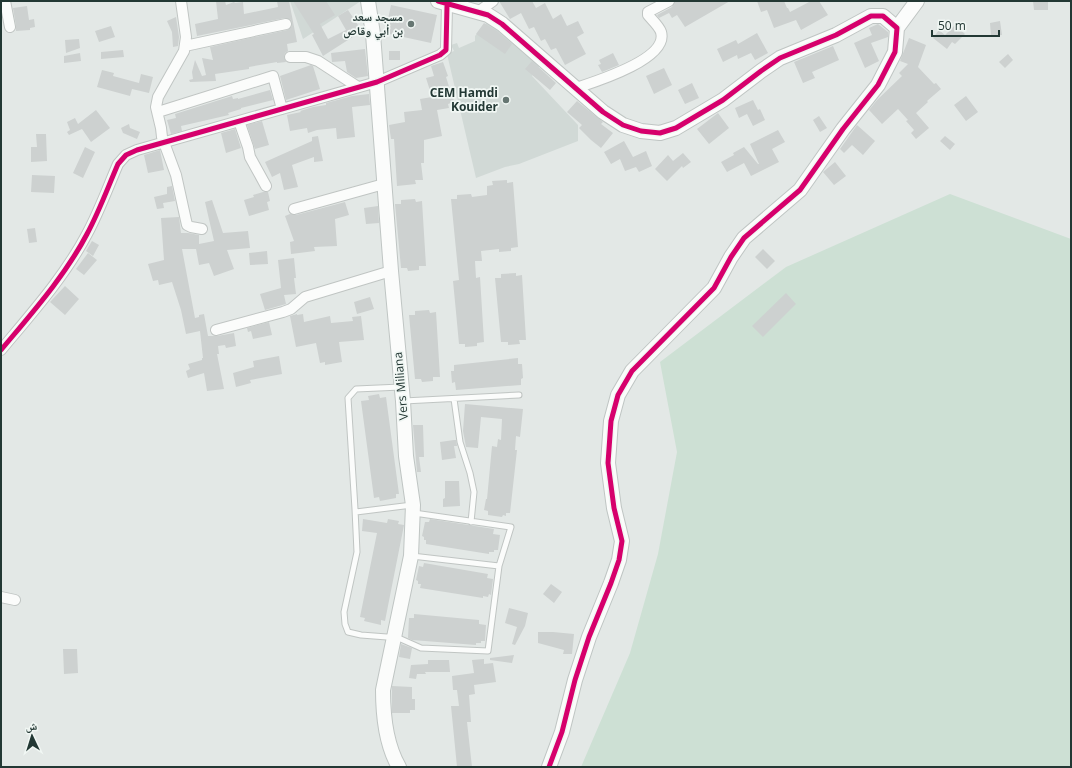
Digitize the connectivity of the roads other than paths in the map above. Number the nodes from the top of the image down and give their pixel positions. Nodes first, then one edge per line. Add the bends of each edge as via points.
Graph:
1 (5, 1) edge
2 (181, 1) edge
3 (368, 1) edge
4 (494, 1) edge
5 (669, 1) edge
6 (917, 1) edge
7 (442, 3) edge
8 (472, 8) edge
9 (286, 24) dead end
10 (10, 27) dead end
11 (897, 28) junction
12 (185, 46) junction
13 (290, 57) dead end
14 (377, 82) junction
15 (358, 87) junction
16 (576, 88) junction
17 (282, 109) junction
18 (158, 112) junction
19 (239, 121) junction
20 (164, 143) junction
21 (384, 184) junction
22 (266, 186) dead end
23 (294, 209) dead end
24 (202, 229) dead end
25 (391, 271) junction
26 (216, 330) dead end
27 (1, 350) edge
28 (401, 387) junction
29 (519, 395) dead end
30 (454, 399) junction
31 (403, 401) junction
32 (412, 509) junction
33 (356, 512) junction
34 (471, 522) junction
35 (411, 556) junction
36 (500, 566) junction
37 (1, 597) edge
38 (15, 600) dead end
39 (394, 636) junction
40 (400, 767) edge
41 (549, 767) edge

1 - 10 street
2 - 12 street
3 - 14 street, Vers Miliana
4 - 8 street
5 - 16 street via 648,12 661,32 658,45 651,55 615,74
6 - 11 street
7 - 8 street
7 - 14 street via 446,50 440,55
8 - 16 street via 502,24
9 - 12 street
11 - 16 street via 883,16 871,16 836,35 780,58 723,100 676,128 660,133 641,132 623,125 603,112
11 - 41 street via 895,52 878,85 800,190 744,238 714,288 632,371 618,396 612,421 608,463 614,508 622,541 619,560 584,651 562,732
12 - 18 street via 158,97
13 - 15 street via 306,57 318,61
14 - 15 street
14 - 21 street, Vers Miliana
15 - 17 street
17 - 18 street via 273,76
17 - 19 street
18 - 20 street
19 - 20 street
19 - 22 street via 250,157
20 - 24 street via 176,175 187,225
20 - 27 street via 137,150 118,164 87,234 76,252 51,288
21 - 23 street
21 - 25 street, Vers Miliana
25 - 26 street via 305,298 283,312
25 - 28 street, Vers Miliana
28 - 31 street, Vers Miliana
28 - 33 lane via 356,389 348,398
29 - 30 lane
30 - 31 lane
30 - 34 lane via 460,442 474,492
31 - 32 street, Vers Miliana
32 - 33 lane
32 - 34 lane
32 - 35 street, Vers Miliana
33 - 39 lane via 357,552 344,612 345,624 348,632
34 - 36 lane via 510,527
35 - 36 lane
35 - 39 street, Vers Miliana
36 - 39 lane via 488,651 421,648
37 - 38 street
39 - 40 street, Vers Miliana via 383,690 383,713 389,743

